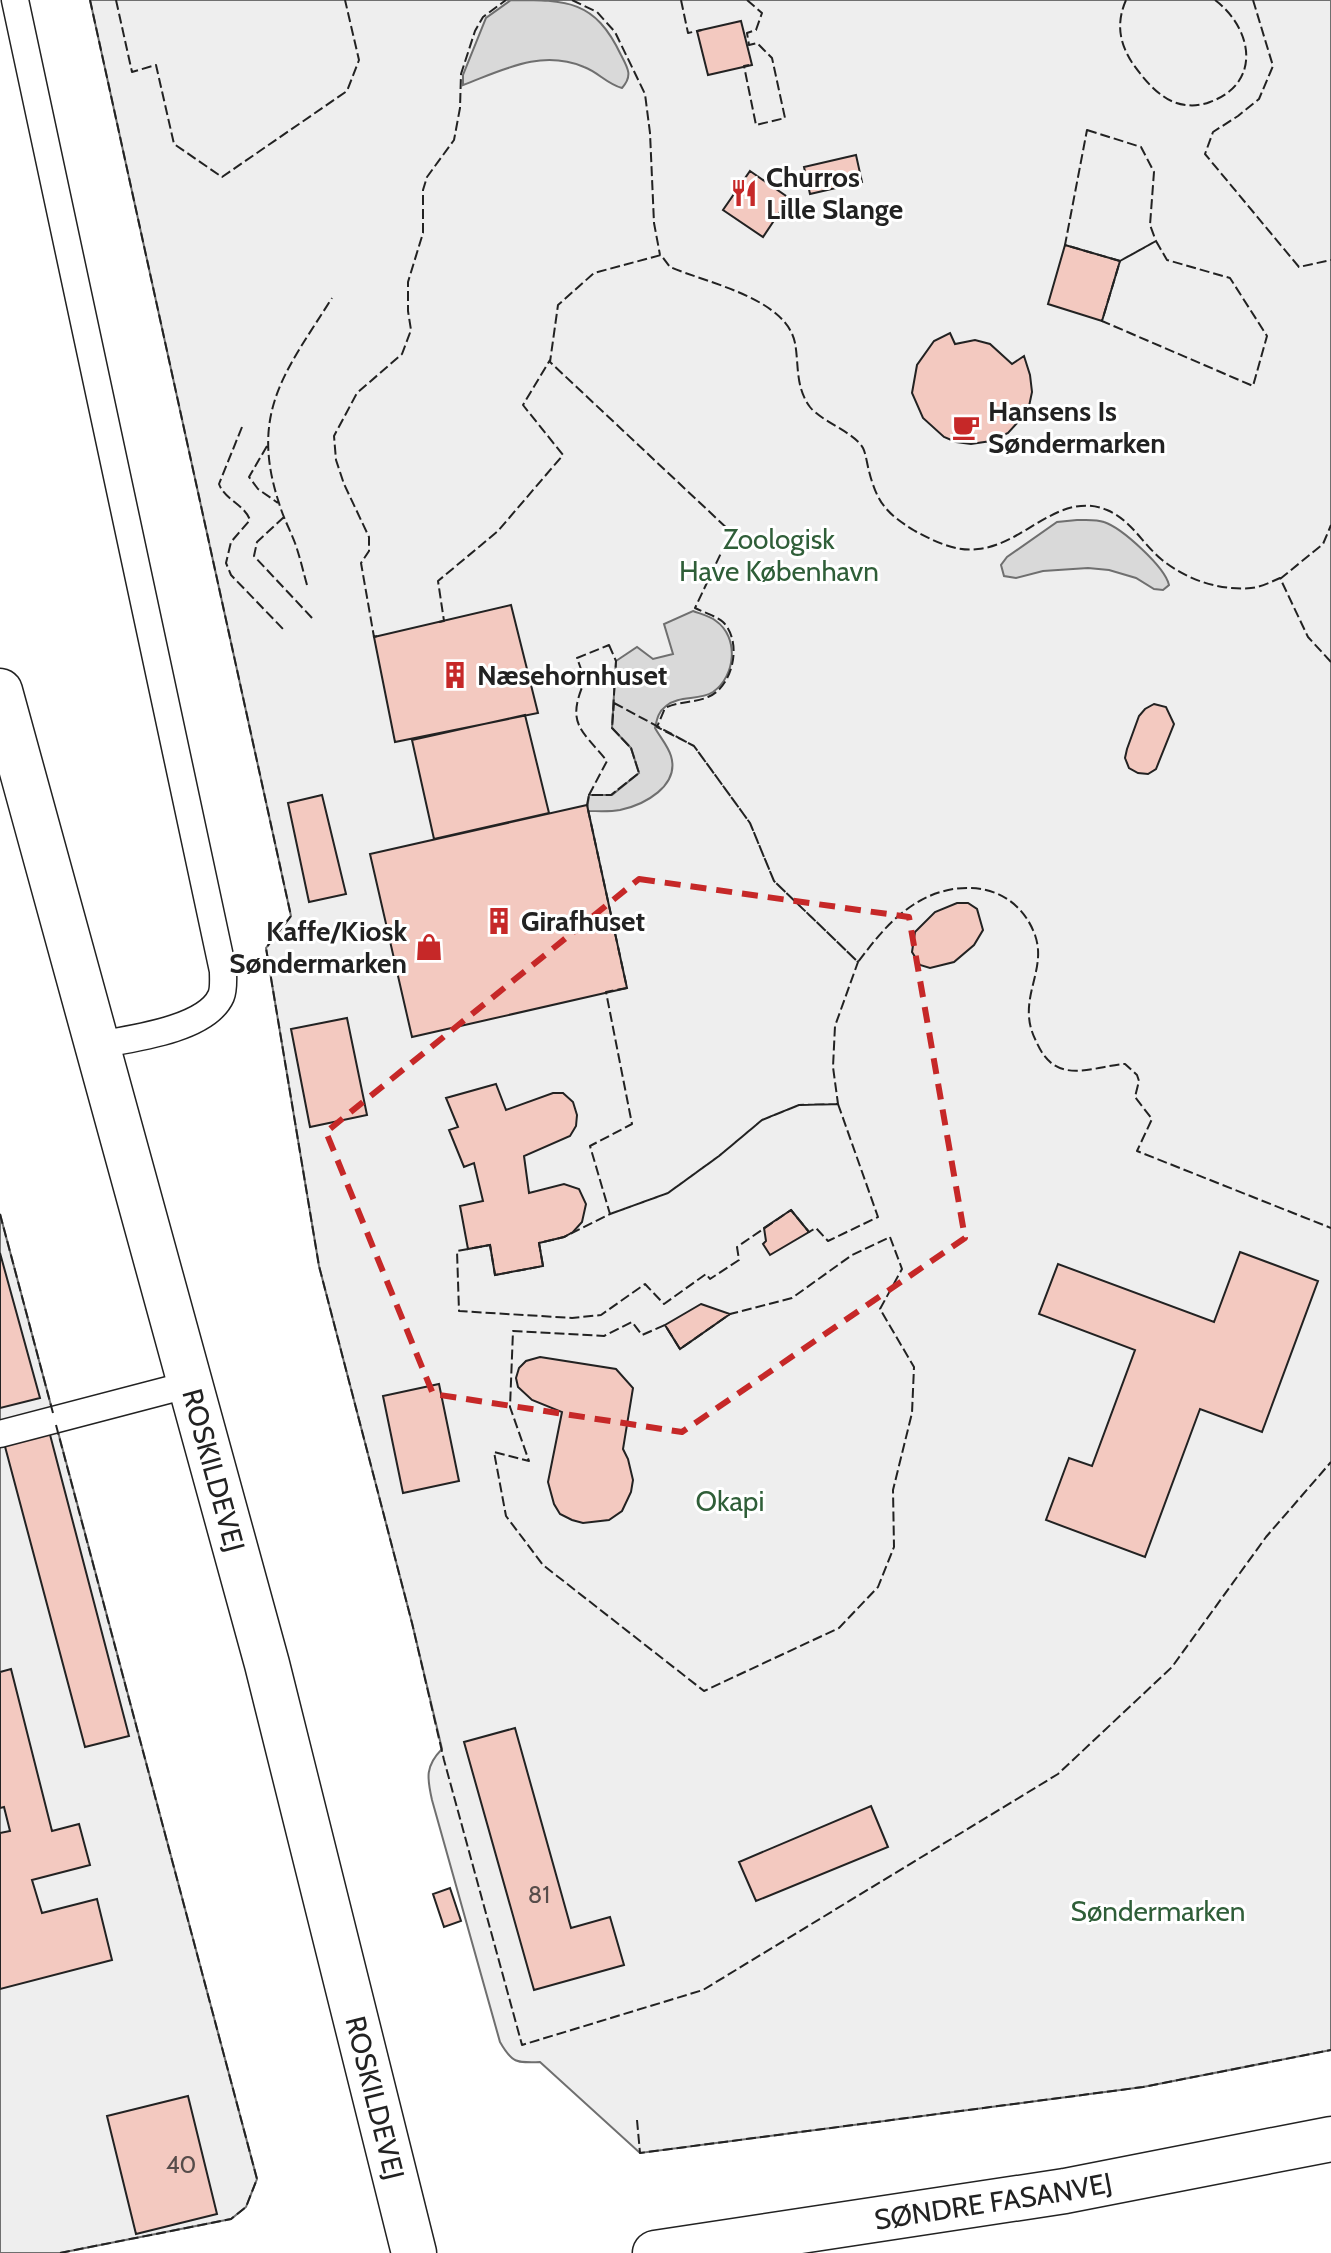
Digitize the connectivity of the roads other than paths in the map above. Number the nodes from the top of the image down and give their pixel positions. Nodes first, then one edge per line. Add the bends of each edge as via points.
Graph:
1 (15, 0) edge
2 (0, 691) edge
3 (97, 1045) junction
4 (191, 1384) junction
5 (0, 1434) edge
6 (1331, 2139) edge
7 (414, 2253) edge
8 (655, 2253) edge

1 - 3 lane via 223,971 221,996 207,1012 175,1030
2 - 3 street, ROSKILDEVEJ
3 - 4 street, ROSKILDEVEJ
4 - 5 lane
4 - 7 street, ROSKILDEVEJ via 282,1722
6 - 8 street, SØNDRE FASANVEJ via 1065,2191

